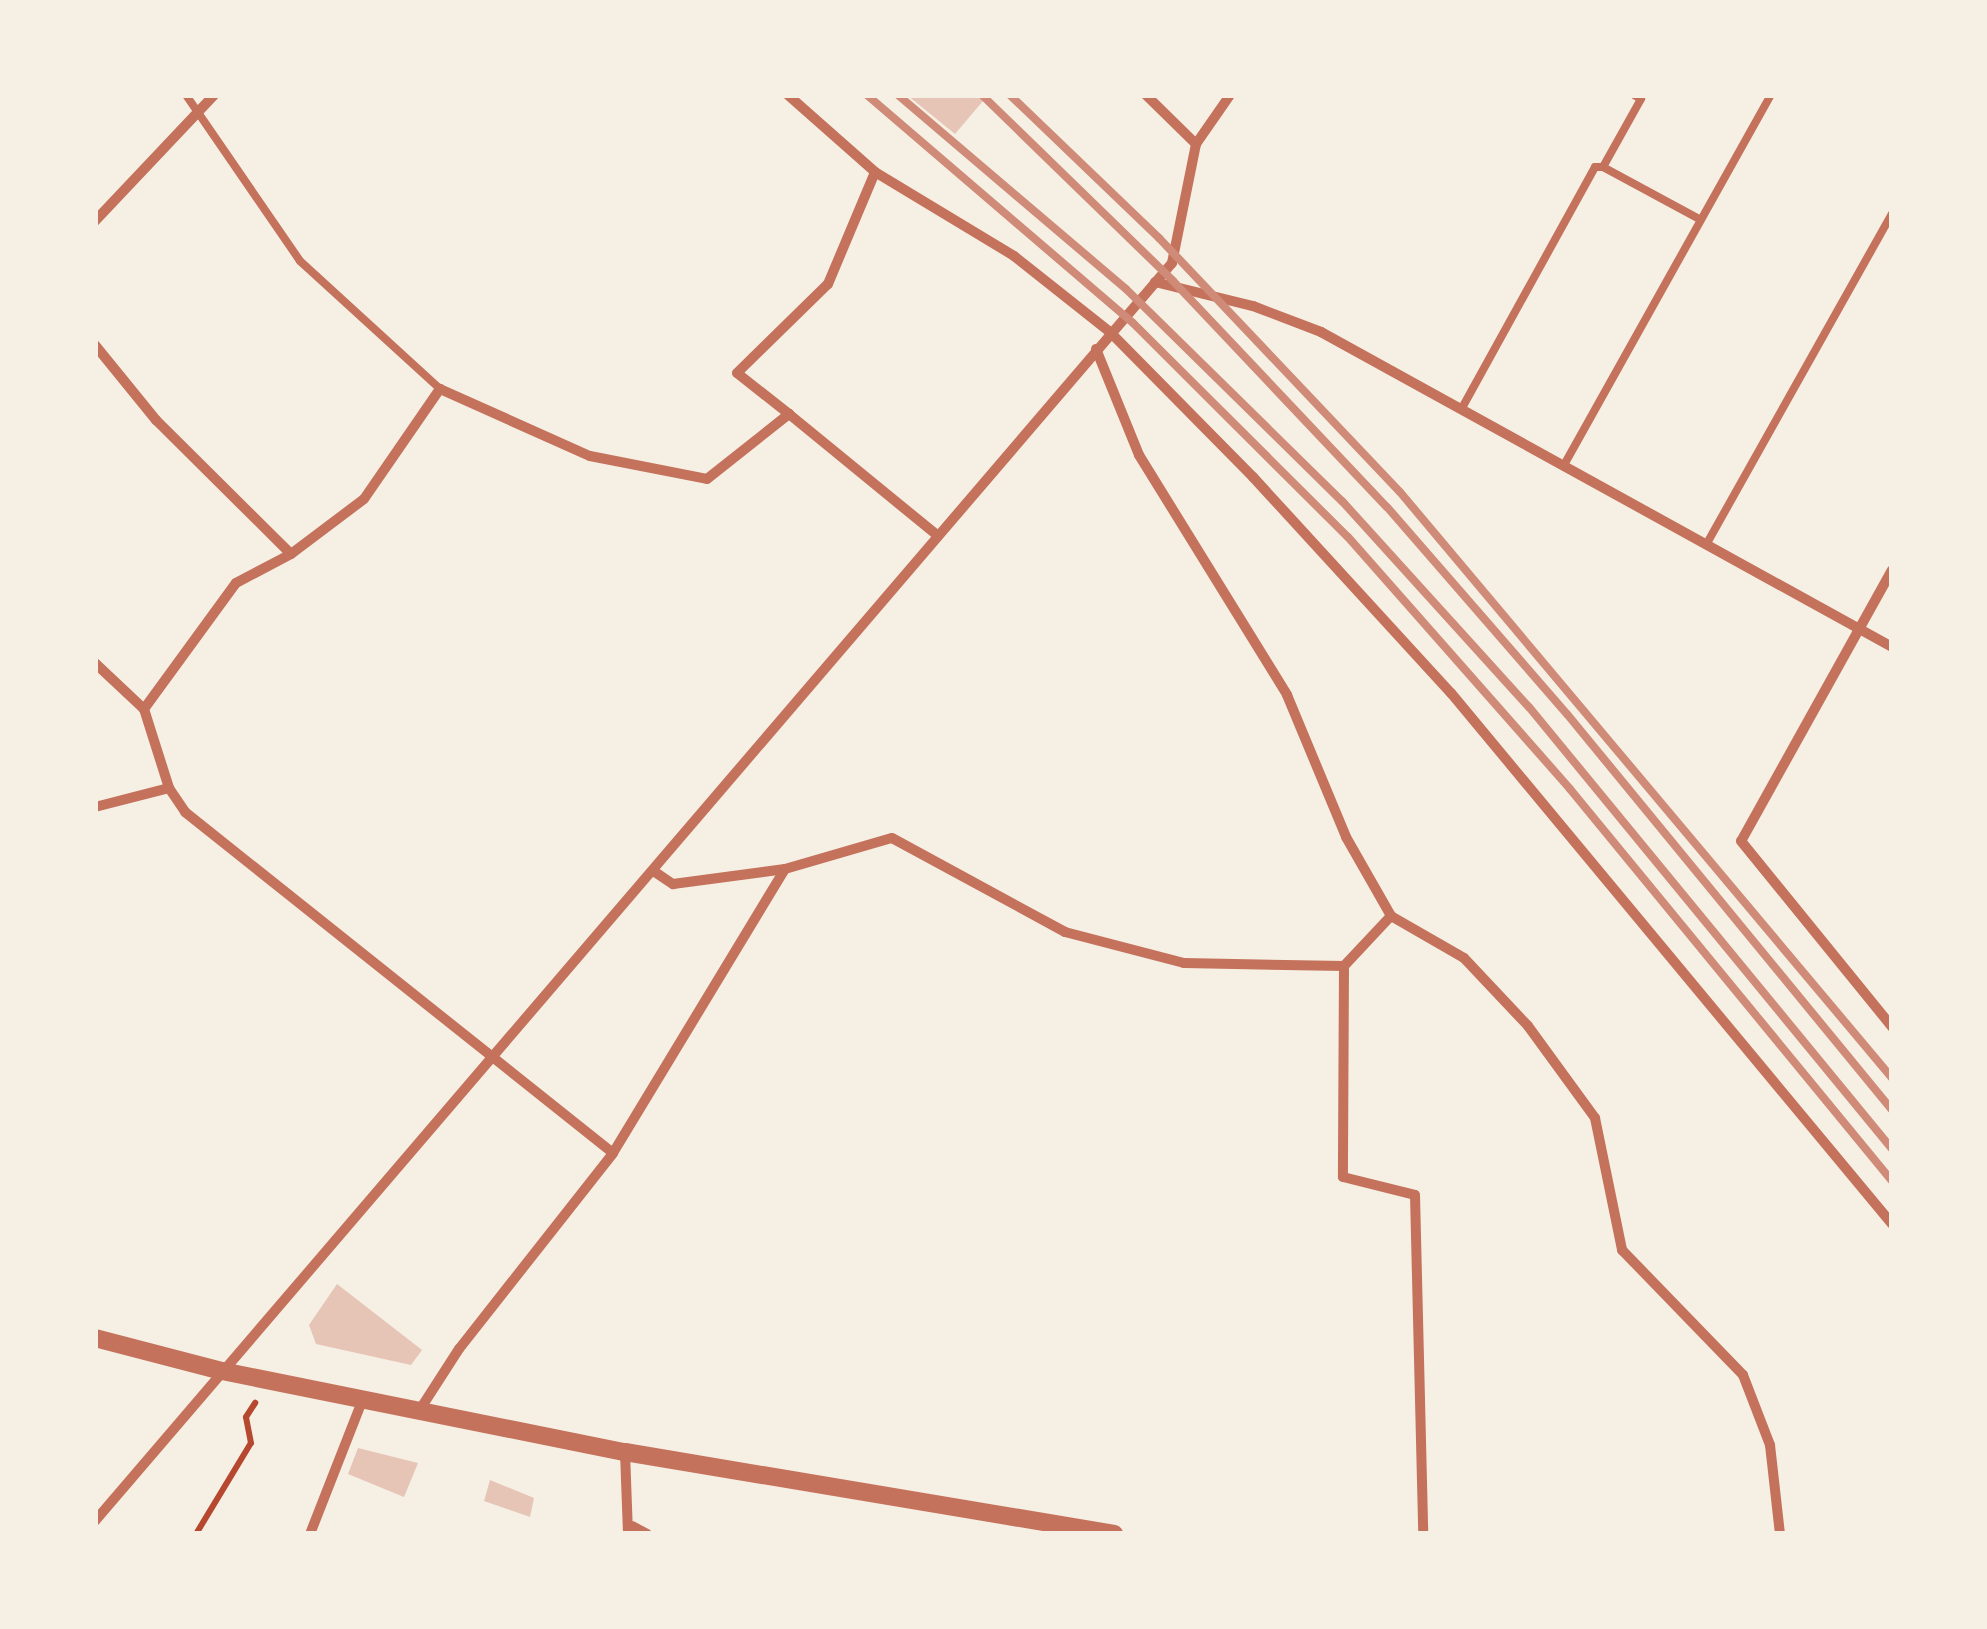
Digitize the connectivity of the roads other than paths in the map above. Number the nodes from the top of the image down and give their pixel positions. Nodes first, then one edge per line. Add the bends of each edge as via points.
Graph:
1 (186, 95) edge
2 (214, 95) edge
3 (788, 95) edge
4 (1146, 95) edge
5 (1230, 95) edge
6 (1634, 95) edge
7 (1772, 95) edge
8 (198, 112) junction
9 (1196, 144) junction
10 (1604, 167) junction
11 (875, 172) junction
12 (1892, 214) edge
13 (1701, 220) junction
14 (95, 221) edge
15 (1155, 282) junction
16 (1110, 332) junction
17 (95, 344) edge
18 (1096, 349) junction
19 (440, 389) junction
20 (1462, 408) junction
21 (789, 414) junction
22 (1564, 465) junction
23 (937, 535) junction
24 (1706, 545) junction
25 (291, 554) junction
26 (1892, 570) edge
27 (1859, 629) junction
28 (1892, 647) edge
29 (95, 663) edge
30 (144, 709) junction
31 (169, 788) junction
32 (95, 807) edge
33 (785, 869) junction
34 (655, 872) junction
35 (1391, 916) junction
36 (1344, 966) junction
37 (1892, 1026) edge
38 (493, 1057) junction
39 (614, 1153) junction
40 (1892, 1224) edge
41 (95, 1338) edge
42 (222, 1371) junction
43 (364, 1398) junction
44 (419, 1411) junction
45 (625, 1452) junction
46 (95, 1522) edge
47 (630, 1530) edge
48 (310, 1534) edge
49 (647, 1534) edge
50 (1114, 1534) edge
51 (1423, 1534) edge
52 (1780, 1534) edge

1 - 8 lane
2 - 8 street
3 - 11 street
4 - 9 street
5 - 9 street
6 - 10 lane via 1641,99
7 - 13 lane
8 - 14 street
8 - 19 lane via 300,261
9 - 15 street via 1172,262
10 - 13 lane
10 - 20 lane via 1595,167
11 - 16 street via 1014,256
11 - 21 street via 828,284 737,372
12 - 24 lane
13 - 22 lane
15 - 16 street
15 - 20 street via 1253,306 1320,332
16 - 18 street
16 - 40 street via 1381,611
17 - 25 street via 156,420
18 - 23 street
18 - 35 street via 1139,455 1287,695 1346,837
19 - 21 street via 590,456 707,479
19 - 25 street via 364,499
20 - 22 street
21 - 23 street
22 - 24 street
23 - 34 street
24 - 27 street
25 - 30 street via 236,583
26 - 27 street
27 - 28 street
27 - 37 street via 1742,841
29 - 30 street
30 - 31 street
31 - 32 street
31 - 38 street via 184,812
33 - 34 street via 673,884
33 - 36 street via 892,838 1065,932 1184,963
33 - 39 street
34 - 38 street
35 - 36 street
35 - 52 street via 1464,958 1528,1026 1595,1118 1622,1250 1743,1376 1770,1445
36 - 51 street via 1343,1177 1415,1195
38 - 39 street
38 - 42 street
39 - 44 street via 458,1349
41 - 42 street
42 - 43 street
42 - 46 street
43 - 44 street
43 - 48 street
44 - 45 street
45 - 47 street
45 - 50 street
47 - 49 street

